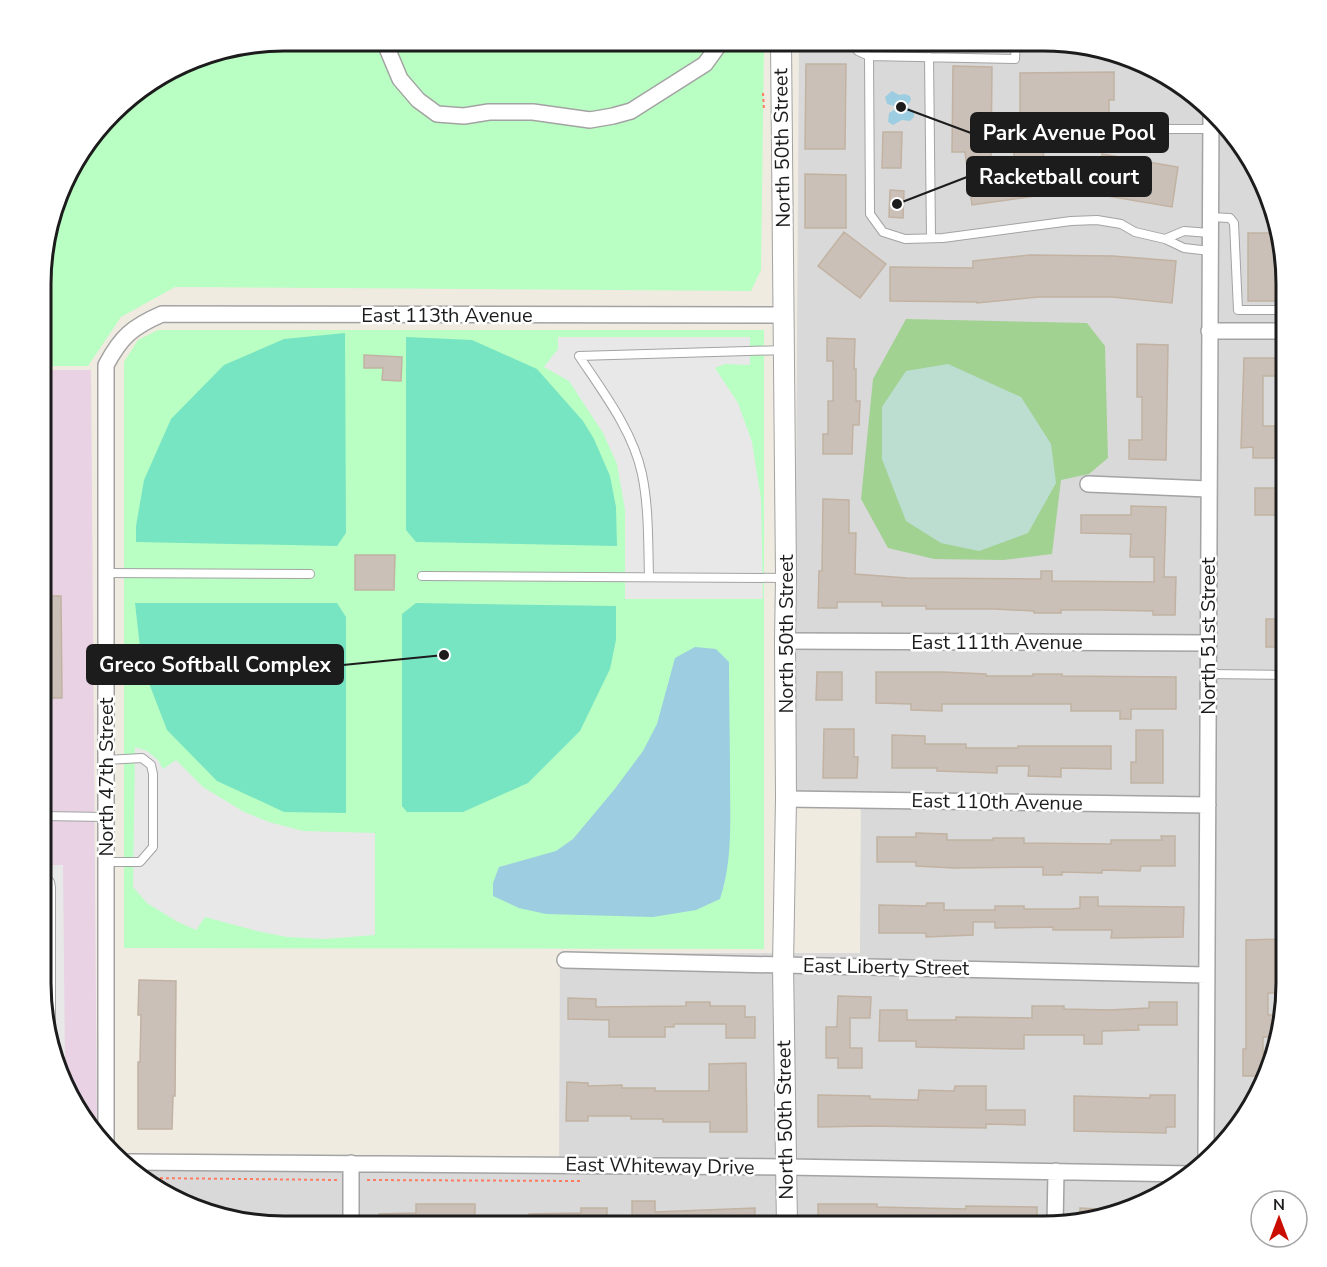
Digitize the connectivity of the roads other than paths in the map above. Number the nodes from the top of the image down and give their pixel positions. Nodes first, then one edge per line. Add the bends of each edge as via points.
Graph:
1 (388, 51) edge
2 (714, 51) edge
3 (781, 51) edge
4 (858, 51) edge
5 (1015, 51) edge
6 (869, 56) junction
7 (929, 57) junction
8 (1211, 122) edge
9 (1127, 129) dead end
10 (1211, 129) junction
11 (1210, 217) junction
12 (1210, 233) junction
13 (931, 238) junction
14 (1165, 239) junction
15 (1210, 251) junction
16 (1276, 310) edge
17 (784, 315) junction
18 (1209, 331) junction
19 (1276, 331) edge
20 (118, 342) joint
21 (784, 350) junction
22 (1088, 484) dead end
23 (1208, 489) junction
24 (106, 573) junction
25 (310, 574) dead end
26 (422, 576) dead end
27 (649, 576) junction
28 (786, 578) junction
29 (784, 641) junction
30 (1209, 643) junction
31 (1208, 674) junction
32 (1276, 675) edge
33 (106, 760) junction
34 (786, 799) junction
35 (1208, 805) junction
36 (51, 816) edge
37 (106, 817) junction
38 (106, 862) junction
39 (51, 887) edge
40 (565, 960) dead end
41 (783, 965) junction
42 (1206, 975) junction
43 (51, 983) edge
44 (106, 1133) edge
45 (1206, 1150) edge
46 (135, 1162) edge
47 (351, 1163) junction
48 (787, 1167) junction
49 (1056, 1171) junction
50 (1177, 1174) edge
51 (351, 1216) edge
52 (787, 1216) edge
53 (1055, 1216) edge

1 - 2 street via 400,78 418,100 437,114 532,112 590,120 631,111 705,64
3 - 17 street, North 50th Street
4 - 6 lane
5 - 7 lane via 1015,59
6 - 7 lane
6 - 13 lane via 870,214 883,232 893,237
7 - 13 lane
8 - 10 street, North 51st Street
9 - 10 lane
10 - 11 street, North 51st Street
11 - 12 street, North 51st Street
11 - 16 lane via 1230,218 1234,224 1239,310
12 - 14 lane via 1184,231
12 - 15 street, North 51st Street
13 - 14 lane via 1097,220
14 - 15 lane via 1184,248
15 - 18 street, North 51st Street
17 - 20 street, East 113th Avenue via 162,314 142,322
17 - 21 street, North 50th Street
18 - 19 street
18 - 23 street, North 51st Street
20 - 24 street, North 47th Street via 106,365
21 - 27 lane via 579,356 612,405 642,474
21 - 28 street, North 50th Street
22 - 23 street
23 - 30 street, North 51st Street
24 - 25 lane
24 - 33 street, North 47th Street
26 - 27 lane
27 - 28 lane
28 - 29 street, North 50th Street
29 - 30 street, East 111th Avenue
29 - 34 street, North 50th Street
30 - 31 street, North 51st Street
31 - 32 lane
31 - 35 street, North 51st Street
33 - 37 street, North 47th Street
33 - 38 lane via 142,758 151,765 153,774 153,847 140,862
34 - 35 street, East 110th Avenue
34 - 41 street, North 50th Street
35 - 42 street, North 51st Street
36 - 37 lane
37 - 38 street, North 47th Street
38 - 44 street, North 47th Street
39 - 43 lane
40 - 41 street, East Liberty Street
41 - 42 street, East Liberty Street
41 - 48 street, North 50th Street
42 - 45 street, North 51st Street
46 - 47 street, East Whiteway Drive
47 - 48 street, East Whiteway Drive
47 - 51 street
48 - 49 street, East Whiteway Drive
48 - 52 street, North 50th Street
49 - 50 street, East Whiteway Drive
49 - 53 street

